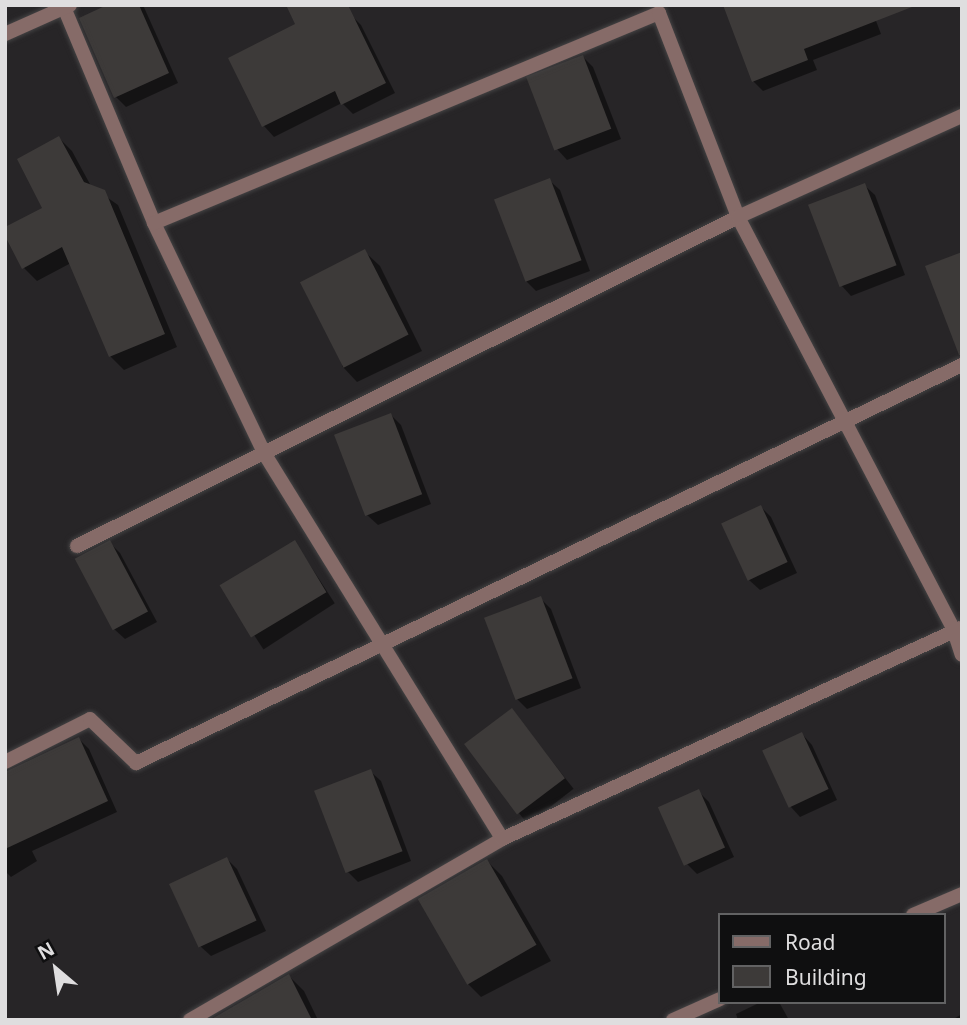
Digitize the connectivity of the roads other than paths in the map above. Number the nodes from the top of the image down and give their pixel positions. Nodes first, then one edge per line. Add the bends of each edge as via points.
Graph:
1 (66, 6) edge
2 (5, 34) edge
3 (962, 116) edge
4 (738, 217) junction
5 (154, 223) junction
6 (962, 365) edge
7 (844, 421) junction
8 (264, 453) junction
9 (77, 547) dead end
10 (958, 629) edge
11 (382, 641) junction
12 (962, 655) edge
13 (5, 762) edge
14 (502, 839) junction
15 (962, 894) edge
16 (918, 913) edge
17 (718, 1000) edge
18 (190, 1020) edge
19 (673, 1020) edge

1 - 2 street
1 - 5 street
3 - 4 street
4 - 5 street via 659,13
4 - 7 street
4 - 8 street
5 - 8 street
6 - 7 street
7 - 10 street
7 - 11 street
8 - 9 street
8 - 11 street
10 - 12 street
10 - 14 street
11 - 13 street via 136,763 90,719
11 - 14 street
14 - 18 street
15 - 16 street
17 - 19 street

